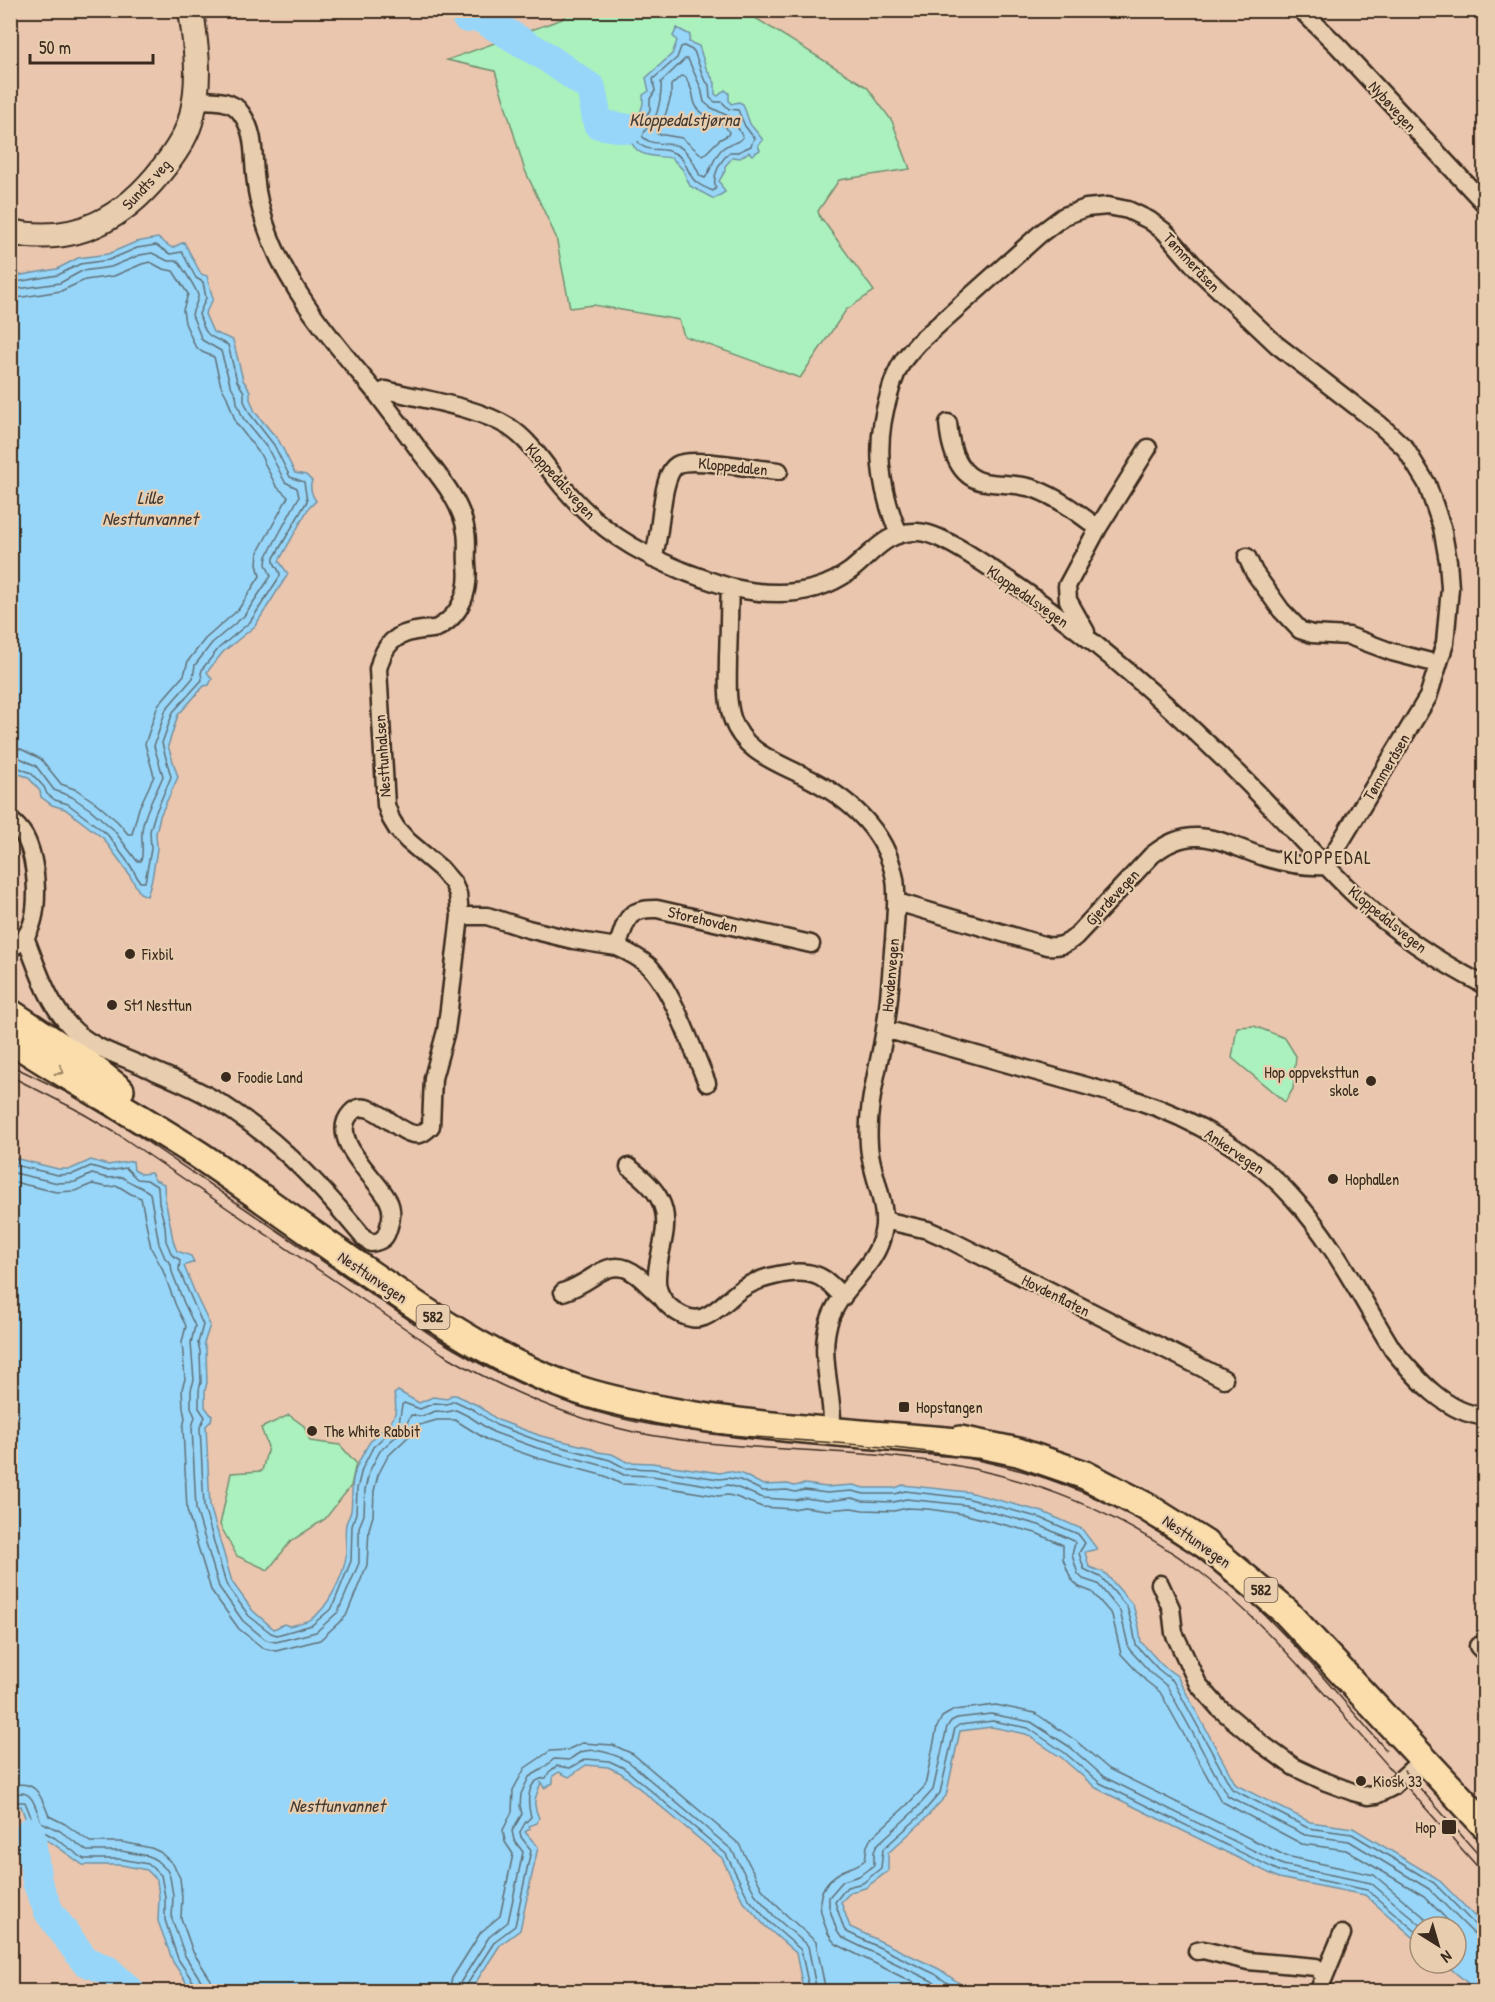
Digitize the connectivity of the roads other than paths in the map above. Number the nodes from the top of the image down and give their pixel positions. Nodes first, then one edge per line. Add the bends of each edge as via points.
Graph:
1 (191, 10) edge
2 (1301, 10) edge
3 (195, 100) junction
4 (1485, 203) edge
5 (10, 232) edge
6 (377, 394) junction
7 (948, 423) dead end
8 (1148, 448) dead end
9 (779, 471) dead end
10 (1098, 528) junction
11 (899, 534) junction
12 (1247, 557) dead end
13 (653, 558) junction
14 (730, 587) junction
15 (1093, 642) junction
16 (1438, 664) junction
17 (10, 819) edge
18 (1326, 866) junction
19 (897, 902) junction
20 (460, 916) junction
21 (811, 944) dead end
22 (14, 947) edge
23 (617, 947) junction
24 (1485, 986) edge
25 (10, 1013) edge
26 (885, 1029) junction
27 (10, 1040) edge
28 (707, 1083) dead end
29 (198, 1155) junction
30 (629, 1167) dead end
31 (884, 1220) junction
32 (563, 1292) dead end
33 (843, 1297) junction
34 (662, 1298) junction
35 (1224, 1379) dead end
36 (698, 1416) junction
37 (1485, 1416) edge
38 (832, 1422) junction
39 (978, 1444) junction
40 (1160, 1584) dead end
41 (1424, 1758) junction
42 (1485, 1824) edge
43 (1342, 1934) dead end
44 (1197, 1951) dead end
45 (1324, 1976) junction
46 (1318, 1992) edge

1 - 3 street, Sundts veg via 198,83
2 - 4 street, Nybøvegen
3 - 5 street, Sundts veg via 192,118 172,157 123,210 101,223 57,236
3 - 6 street via 231,103 247,122 252,135 259,203 277,253 323,329
6 - 13 street, Kloppedalsvegen via 386,390 479,413 506,425 520,435 592,517 626,544
6 - 20 street, Nesttunhalsen via 445,484 466,532 469,577 459,609 437,629 399,635 381,656 378,669 386,805 397,829 453,883
7 - 10 street via 955,457 966,473 984,482 1019,484 1036,490 1060,501
8 - 10 street, Kloppedalsvegen
9 - 13 street, Kloppedalen via 699,461 675,466 664,490
10 - 15 street, Kloppedalsvegen via 1067,586 1068,600
11 - 14 street, Kloppedalsvegen via 882,542 833,582 811,590 773,594
11 - 15 street, Kloppedalsvegen via 920,532 962,551
11 - 16 street, Tømmeråsen via 885,497 879,449 882,415 903,362 918,343 1064,216 1086,208 1108,206 1128,210 1165,232 1198,270 1277,345 1405,448 1437,509 1448,561 1449,617
12 - 16 street via 1281,610 1300,630 1349,636
13 - 14 street, Kloppedalsvegen
14 - 19 street, Hovdenvegen via 728,686 732,719 738,731 757,752 838,794 859,813 872,827 891,864
15 - 18 street, Kloppedalsvegen via 1244,779
16 - 18 street, Tømmeråsen via 1428,697
17 - 22 street via 26,839 36,884 36,907 29,930
18 - 19 street, Gjerdevegen via 1305,867 1267,858 1203,836 1182,837 1152,855 1075,937 1058,947
18 - 24 street, Kloppedalsvegen via 1418,946
19 - 26 street, Hovdenvegen
20 - 22 street, Nesttunhalsen via 446,1031 433,1078 431,1126 420,1134 411,1134 364,1107 352,1111 346,1119 346,1138 391,1210 386,1237 371,1243 312,1178 234,1112 79,1035 56,1009
20 - 23 street via 488,916 528,930
21 - 23 street, Storehovden via 641,908 627,921
23 - 28 street via 658,977
25 - 29 main road, Nesttunvegen / 582 via 90,1066
26 - 31 street, Hovdenvegen via 869,1124 869,1147
26 - 37 street, Ankervegen via 1136,1100 1214,1135 1272,1176 1294,1198 1407,1367 1456,1409
27 -> 29 main road, Nesttunvegen / 582
29 - 36 main road, Nesttunvegen / 582 via 424,1311 497,1355 573,1388
30 - 34 street via 657,1195 665,1215 665,1233 655,1274
31 - 33 street, Hovdenvegen via 884,1232 872,1257
31 - 35 street, Hovdenflaten via 946,1238
32 - 34 street via 615,1266 637,1275
33 - 34 street via 828,1282 801,1272 753,1282 704,1317 683,1316
33 - 38 street, Hovdenvegen via 826,1332
36 - 38 main road, Nesttunvegen / 582
36 - 39 main road, Nesttunvegen / 582 via 765,1426
38 - 39 main road, Nesttunvegen / 582 via 894,1427
39 - 41 main road, Nesttunvegen / 582 via 1017,1452 1085,1475 1145,1506 1205,1544 1285,1611
40 - 41 street via 1171,1608 1174,1633 1198,1684 1219,1708 1294,1767 1368,1796 1392,1787
41 - 42 main road, Nesttunvegen / 582
43 - 45 street
44 - 45 street via 1316,1967
45 - 46 street

